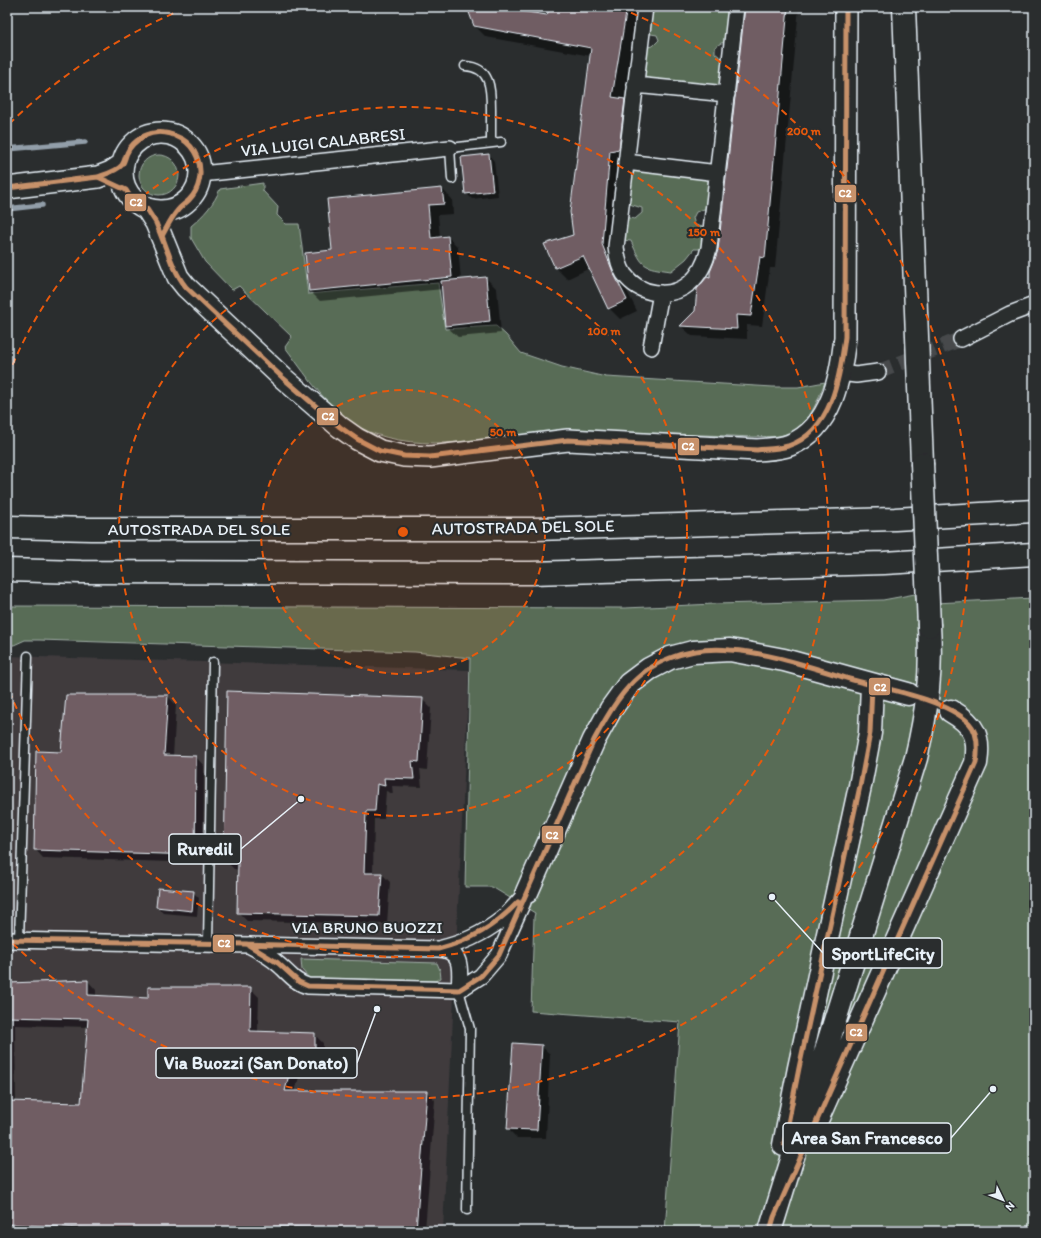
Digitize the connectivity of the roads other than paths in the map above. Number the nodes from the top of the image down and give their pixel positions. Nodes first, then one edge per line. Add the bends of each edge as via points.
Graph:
1 (645, 7) edge
2 (736, 7) edge
3 (846, 7) edge
4 (904, 7) edge
5 (465, 66) dead end
6 (635, 85) junction
7 (727, 94) junction
8 (501, 142) dead end
9 (491, 143) junction
10 (450, 148) junction
11 (626, 162) junction
12 (123, 164) junction
13 (718, 172) junction
14 (201, 174) junction
15 (98, 177) junction
16 (452, 179) dead end
17 (7, 188) edge
18 (126, 190) junction
19 (180, 207) junction
20 (147, 209) junction
21 (162, 236) junction
22 (661, 294) junction
23 (1034, 305) edge
24 (961, 339) tunnel mouth
25 (651, 347) dead end
26 (878, 372) tunnel mouth
27 (840, 373) junction
28 (1034, 511) edge
29 (7, 527) edge
30 (1034, 554) edge
31 (7, 570) edge
32 (28, 656) dead end
33 (213, 662) dead end
34 (872, 685) junction
35 (908, 694) dead end
36 (952, 711) dead end
37 (527, 892) junction
38 (13, 940) edge
39 (208, 944) junction
40 (247, 944) junction
41 (307, 946) junction
42 (438, 950) junction
43 (291, 976) junction
44 (459, 990) junction
45 (468, 1210) dead end
46 (772, 1224) edge

1 - 6 street
2 - 7 street
3 - 27 street via 845,337
4 - 46 highway, bridge via 931,654 928,698 916,758
5 - 9 lane via 471,66 481,72 489,83
6 - 7 street
6 - 11 street
7 - 13 street
8 - 9 lane
9 - 10 lane
10 - 14 street, VIA LUIGI CALABRESI
10 - 16 lane
11 - 13 street
11 - 22 street via 616,247 619,264 631,282 640,288
12 - 14 street via 136,142 147,135 160,132 173,134 194,149
12 - 15 street
12 - 18 street via 122,178
13 - 22 street via 710,248 706,258 689,284 676,291
14 - 19 street via 198,187 190,199
15 - 17 street
15 - 18 street
18 - 20 street via 135,202
19 - 20 street via 158,212
19 - 21 street
20 - 21 street
21 - 27 street via 172,267 182,282 283,378 357,439 380,450 404,456 430,457 568,440 757,450 779,448 802,439 821,421 828,409
22 - 25 street
23 - 24 street
26 - 27 street via 856,375
28 - 29 highway, AUTOSTRADA DEL SOLE via 895,519 534,528
30 - 31 highway via 892,562 530,573
32 - 38 lane
33 - 39 lane
34 - 35 highway
34 - 37 highway via 784,660 730,650 693,652 670,658 649,669 629,684 610,709
34 - 46 highway via 870,733 786,1131
36 - 46 highway via 970,725 976,736 976,763
37 - 42 street, VIA BRUNO BUOZZI via 502,919 476,936
37 - 44 street via 499,956 481,976
38 - 39 street, VIA BRUNO BUOZZI
39 - 40 street, VIA BRUNO BUOZZI
40 - 41 street, VIA BRUNO BUOZZI
40 - 43 street via 270,958
41 - 42 street, VIA BRUNO BUOZZI
41 - 43 street via 300,947 291,957
42 - 44 street via 450,952 458,961
43 - 44 street via 308,986
44 - 45 lane via 470,1029

